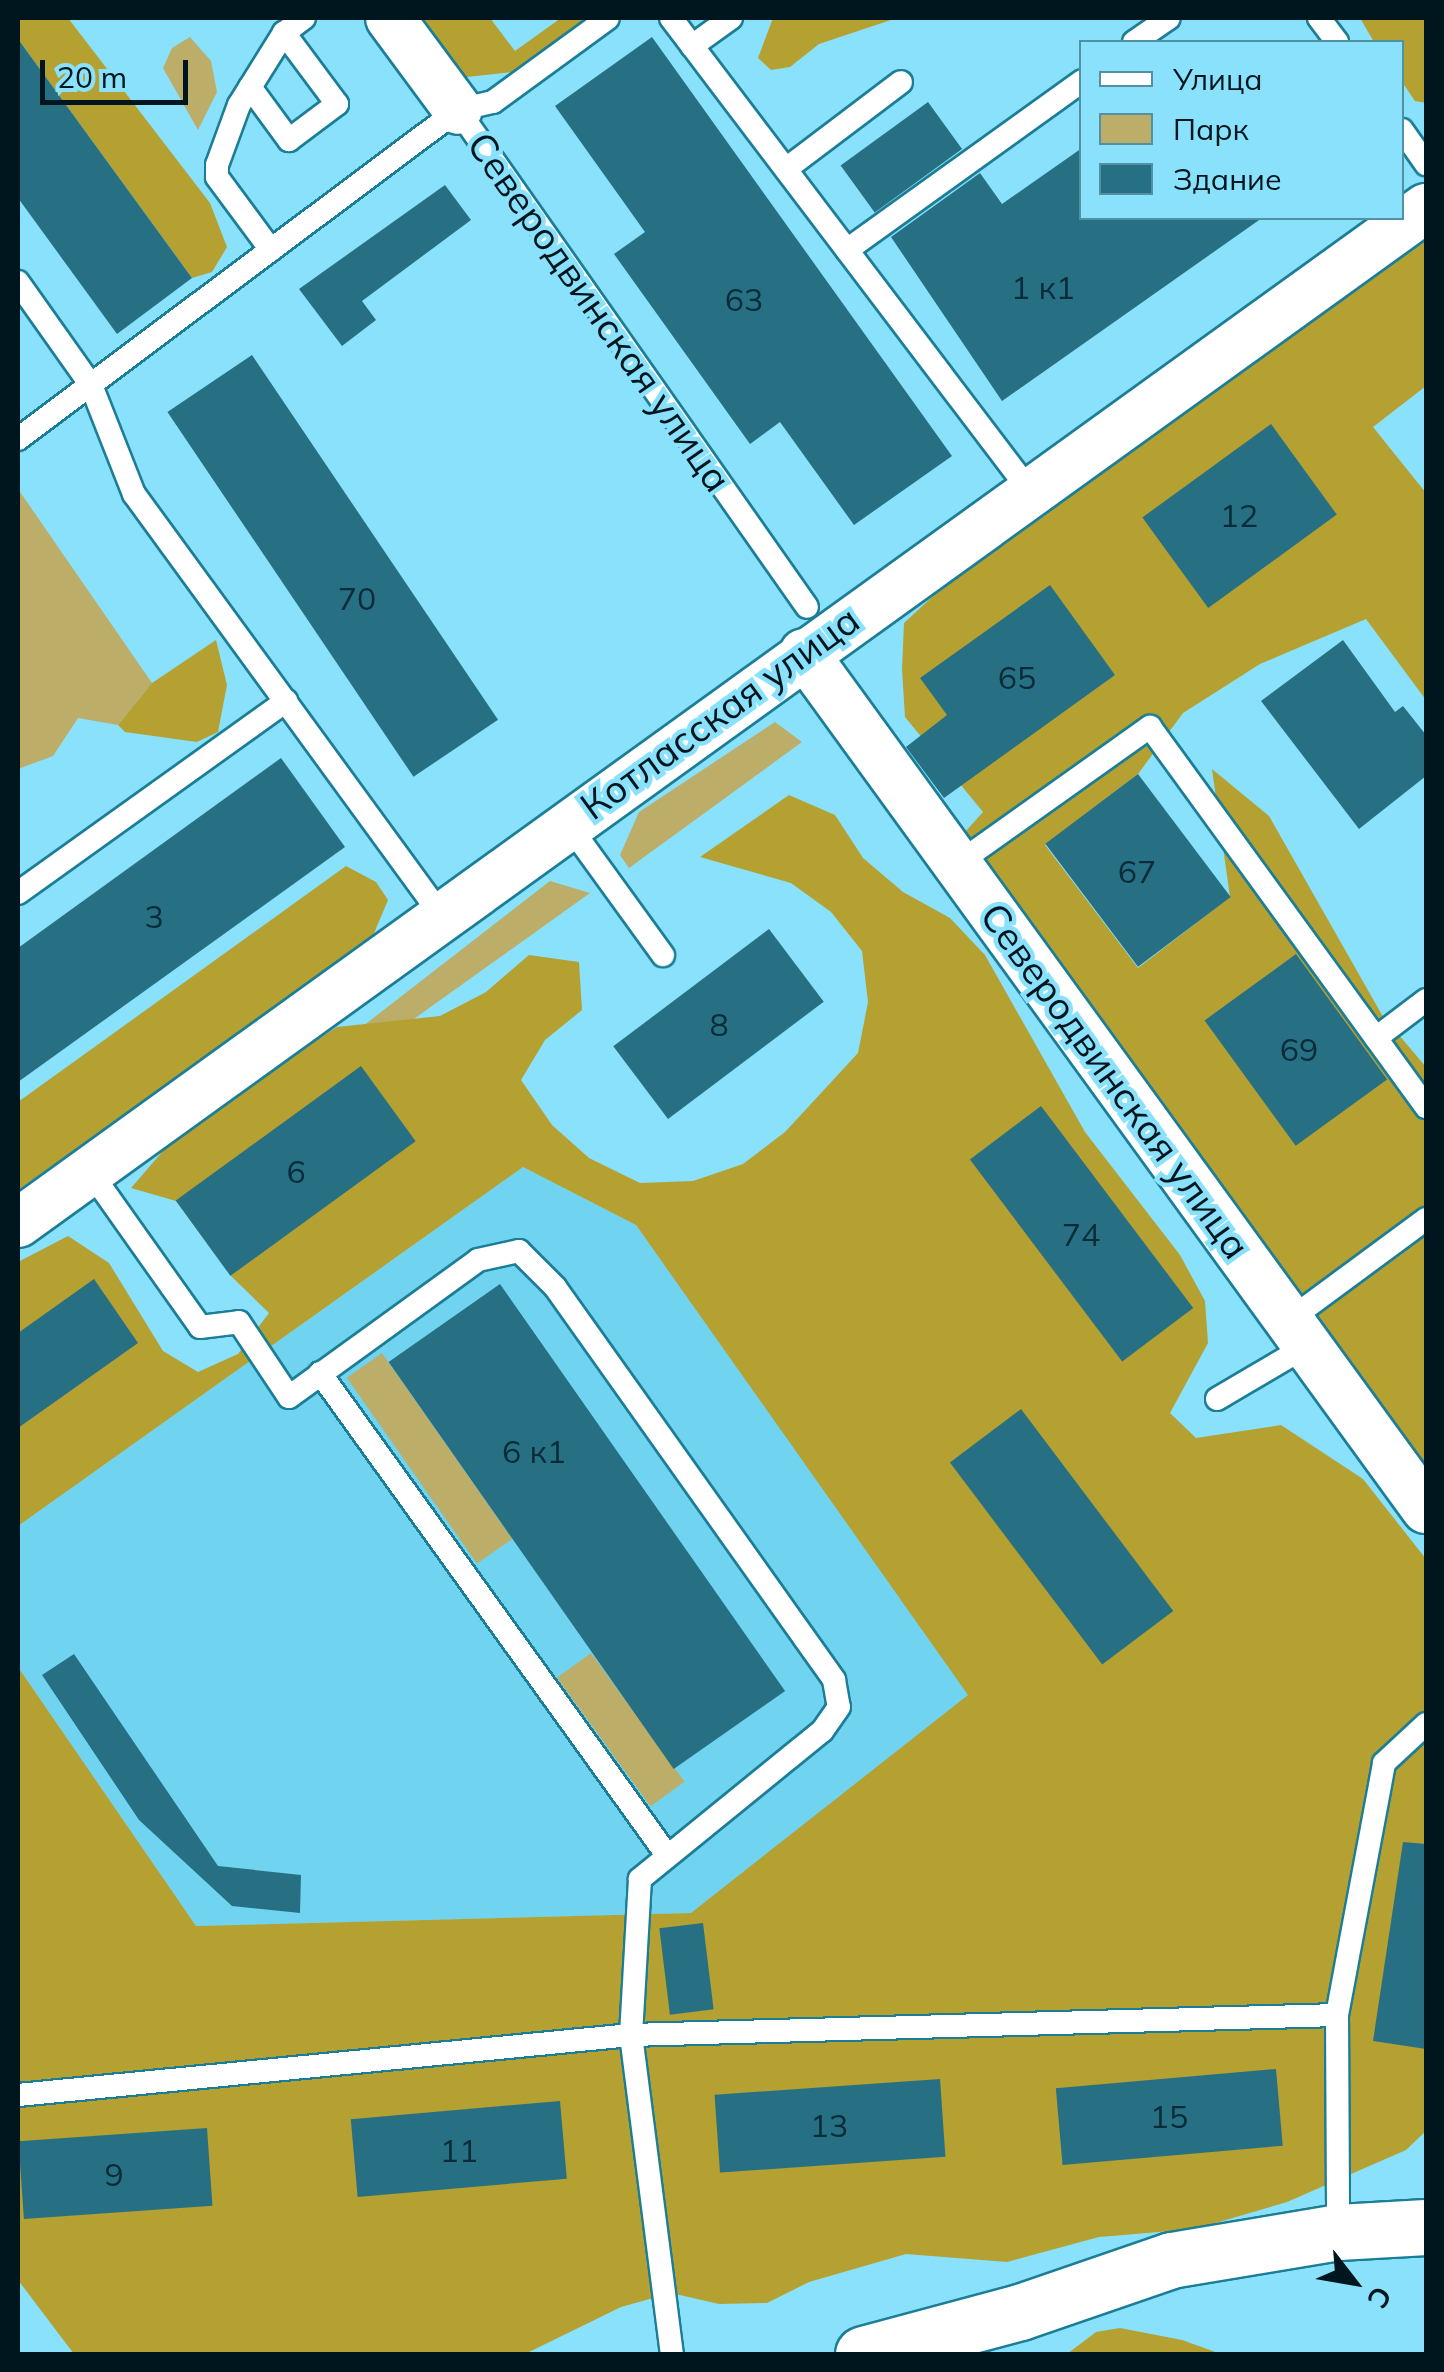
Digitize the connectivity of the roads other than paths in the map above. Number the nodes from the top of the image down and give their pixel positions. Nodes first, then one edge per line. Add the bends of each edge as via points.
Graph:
1 (304, 18) edge
2 (390, 18) edge
3 (608, 18) edge
4 (671, 18) edge
5 (731, 18) edge
6 (1169, 18) edge
7 (1318, 18) edge
8 (284, 33) junction
9 (1137, 40) edge
10 (1335, 40) edge
11 (692, 46) junction
12 (900, 82) dead end
13 (1079, 83) edge
14 (250, 87) junction
15 (458, 110) junction
16 (1404, 133) edge
17 (1426, 164) edge
18 (786, 169) junction
19 (1426, 208) edge
20 (271, 250) junction
21 (847, 250) junction
22 (18, 282) edge
23 (91, 384) junction
24 (18, 439) edge
25 (1029, 490) junction
26 (805, 630) junction
27 (286, 702) junction
28 (568, 824) junction
29 (957, 864) junction
30 (18, 893) edge
31 (442, 916) junction
32 (664, 954) dead end
33 (1426, 1000) edge
34 (1376, 1038) junction
35 (1426, 1106) edge
36 (89, 1170) junction
37 (1426, 1220) edge
38 (18, 1222) edge
39 (1298, 1333) junction
40 (320, 1373) junction
41 (1217, 1399) dead end
42 (1426, 1510) edge
43 (1426, 1724) edge
44 (667, 1855) junction
45 (1337, 2015) junction
46 (631, 2035) junction
47 (18, 2095) edge
48 (1426, 2227) edge
49 (1338, 2232) junction
50 (944, 2344) edge
51 (672, 2354) edge
52 (863, 2354) edge

1 - 8 lane
2 - 15 street, Северодвинская улица
3 - 15 lane via 493,102
4 - 11 lane
5 - 11 lane
6 - 9 lane
7 - 10 lane
8 - 14 lane
8 - 14 lane via 337,104 289,140
11 - 18 lane
12 - 18 lane
13 - 21 lane
14 - 20 lane via 222,140 217,177
15 - 20 lane
15 - 26 lane, Северодвинская улица
16 - 17 lane
18 - 21 lane
19 - 25 street, Котласская улица
20 - 23 lane
21 - 25 lane
22 - 23 lane
23 - 24 lane
23 - 27 lane via 134,494
25 - 26 street, Котласская улица
26 - 28 street, Котласская улица
26 - 29 street, Северодвинская улица
27 - 30 lane
27 - 31 lane
28 - 31 street, Котласская улица
28 - 32 lane
29 - 34 lane via 1150,727
29 - 39 street, Северодвинская улица
31 - 36 street, Котласская улица
33 - 34 lane
34 - 35 lane
36 - 38 street, Котласская улица
36 - 40 lane via 200,1327 238,1322 289,1397
37 - 39 lane
39 - 41 lane
39 - 42 street, Северодвинская улица
40 - 44 lane
40 - 44 lane via 478,1260 519,1252 555,1287 834,1680 839,1707 822,1731
43 - 45 lane via 1384,1763
44 - 46 lane via 640,1879
45 - 46 lane
45 - 49 lane
46 - 47 lane
46 - 51 lane
48 - 49 street
49 - 50 street via 1172,2260
50 - 52 street

